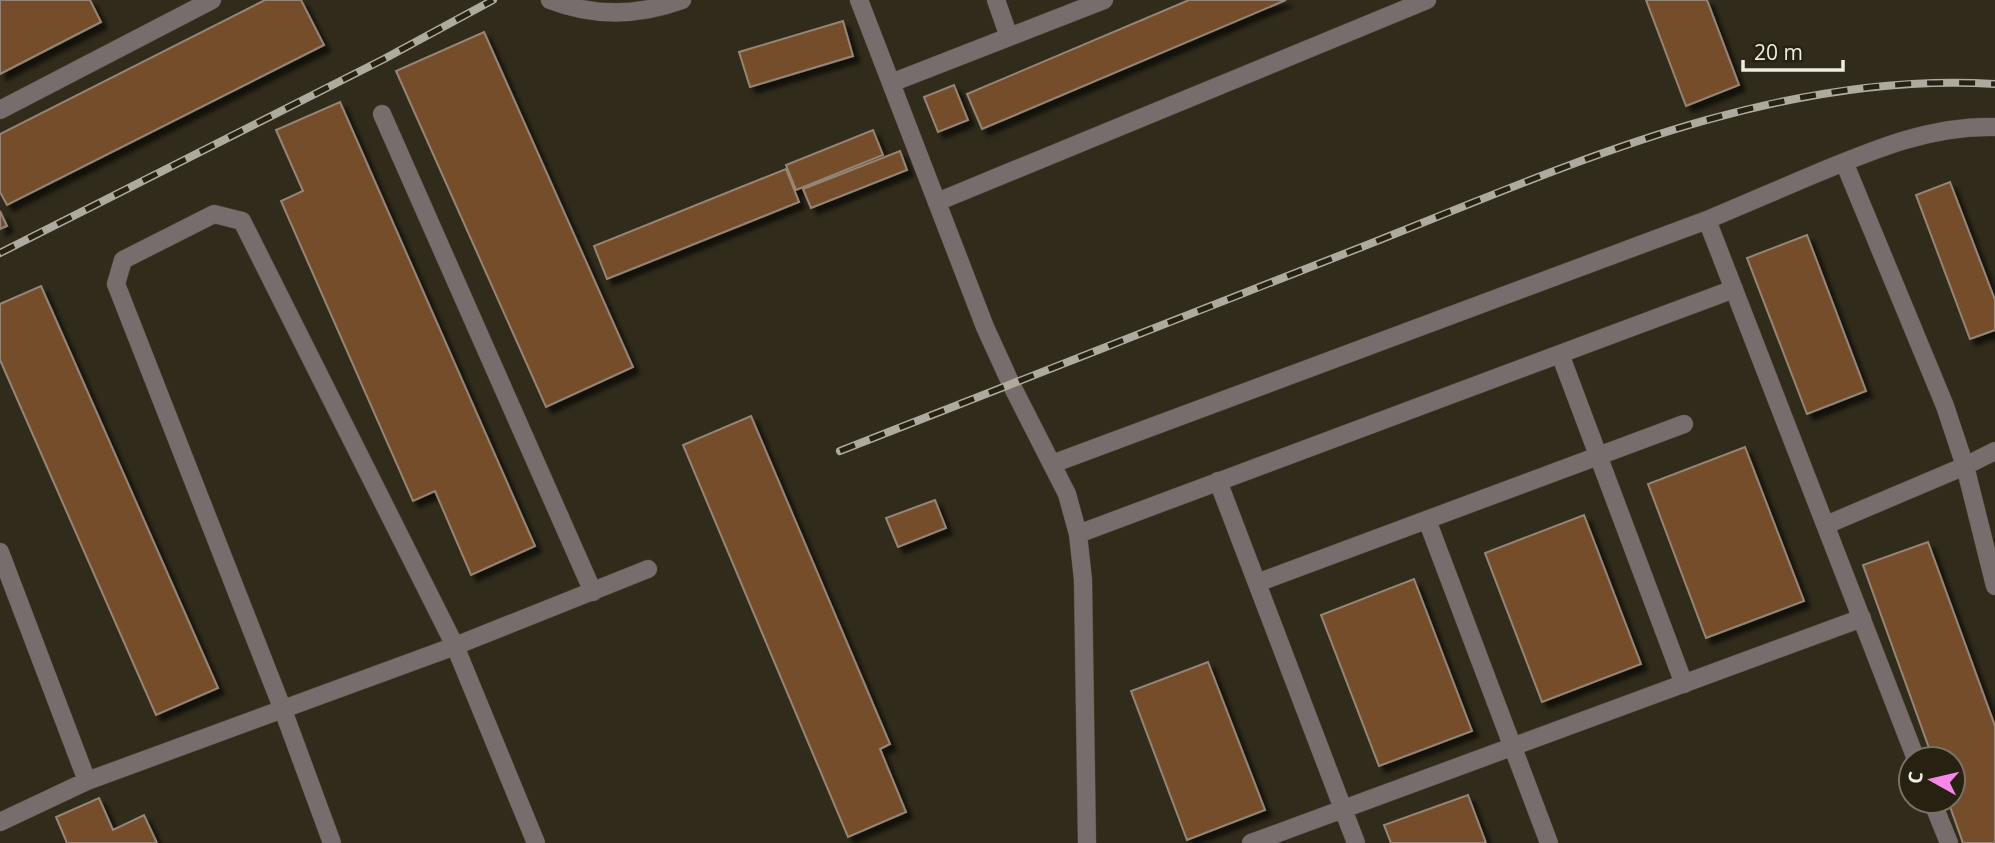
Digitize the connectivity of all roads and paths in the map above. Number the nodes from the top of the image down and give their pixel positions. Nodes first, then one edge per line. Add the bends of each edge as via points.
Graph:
1 (212, 0) edge
2 (550, 0) edge
3 (682, 0) edge
4 (859, 0) edge
5 (996, 0) edge
6 (1104, 0) edge
7 (1427, 0) edge
8 (1009, 37) junction
9 (891, 83) junction
10 (0, 110) edge
11 (382, 114) dead end
12 (1995, 127) edge
13 (1844, 162) junction
14 (937, 202) junction
15 (1707, 220) junction
16 (1734, 289) junction
17 (1560, 354) junction
18 (1684, 424) dead end
19 (1995, 451) edge
20 (1598, 456) junction
21 (1052, 464) junction
22 (1965, 466) junction
23 (1218, 481) junction
24 (1427, 520) junction
25 (1826, 525) junction
26 (1078, 534) junction
27 (0, 552) edge
28 (648, 569) dead end
29 (1257, 583) junction
30 (1995, 586) edge
31 (593, 592) junction
32 (1862, 618) junction
33 (455, 646) junction
34 (1684, 684) junction
35 (283, 710) junction
36 (1911, 745) edge
37 (1513, 747) junction
38 (87, 781) junction
39 (1344, 809) junction
40 (1938, 815) edge
41 (0, 822) edge
42 (332, 843) edge
43 (536, 843) edge
44 (1087, 843) edge
45 (1251, 843) edge
46 (1356, 843) edge
47 (1549, 843) edge
48 (1949, 843) edge

1 - 10 lane
2 - 3 lane via 603,13 631,13
4 - 9 lane
5 - 8 lane
6 - 8 lane
7 - 14 lane
8 - 9 lane
9 - 14 lane
11 - 31 lane
12 - 13 lane via 1910,138
13 - 15 lane
13 - 22 lane via 1945,406
14 - 21 lane via 985,327
15 - 16 lane
15 - 21 lane
16 - 17 lane
16 - 25 lane
17 - 20 lane
17 - 23 lane
18 - 20 lane
19 - 22 lane
20 - 24 lane
20 - 34 lane
21 - 26 lane via 1067,494
22 - 25 lane
22 - 30 lane
23 - 26 lane
23 - 29 lane
24 - 29 lane
24 - 37 lane
25 - 32 lane
26 - 44 lane via 1083,580
27 - 38 lane
28 - 31 lane
29 - 39 lane
31 - 33 lane
32 - 34 lane
32 - 36 lane
33 - 35 lane
33 - 35 lane via 242,221 214,215 123,260 116,284
33 - 43 lane
34 - 37 lane
35 - 38 lane
35 - 42 lane
37 - 39 lane
37 - 47 lane
38 - 41 lane
39 - 45 lane
39 - 46 lane
40 - 48 lane

